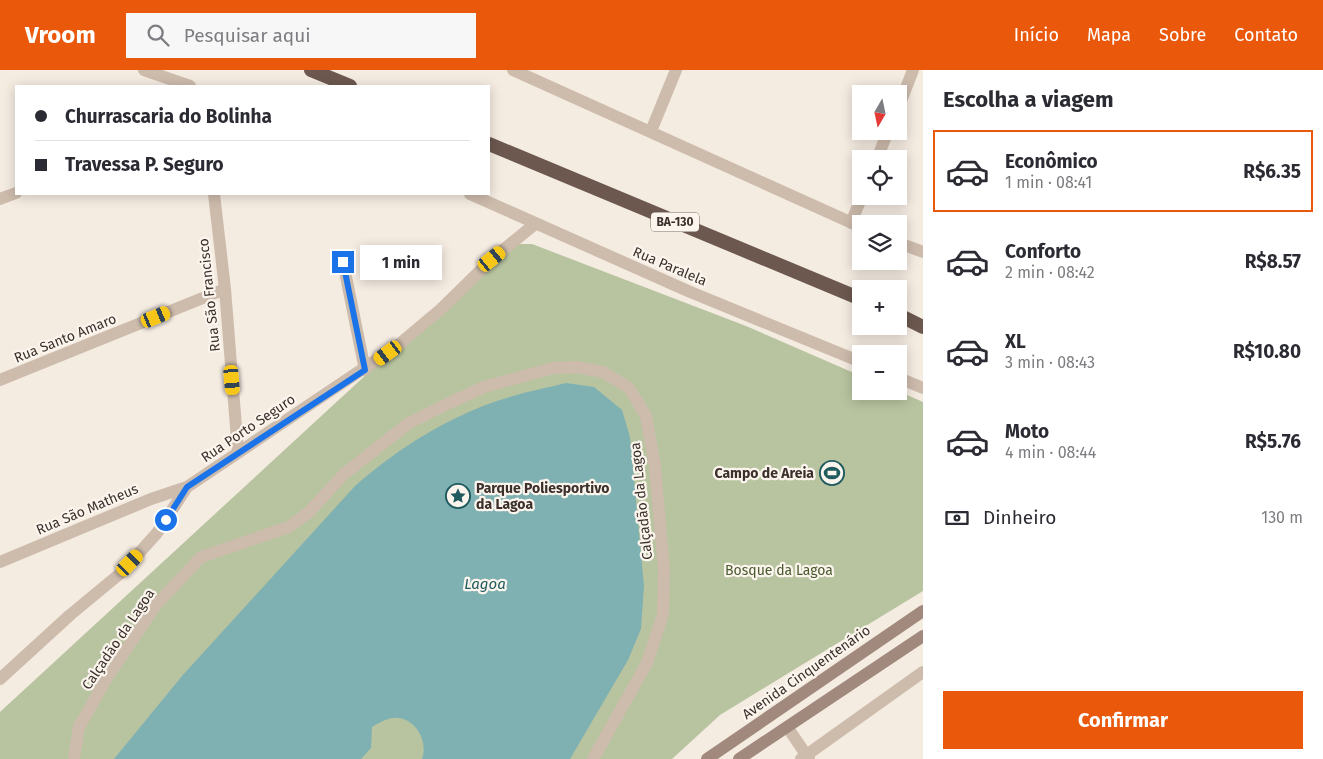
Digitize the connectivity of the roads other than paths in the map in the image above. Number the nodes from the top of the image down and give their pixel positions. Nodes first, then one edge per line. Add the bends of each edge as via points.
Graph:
1 (144, 70) edge
2 (311, 70) edge
3 (513, 70) edge
4 (676, 70) edge
5 (913, 70) edge
6 (187, 85) edge
7 (348, 85) edge
8 (907, 85) edge
9 (652, 131) junction
10 (490, 144) edge
11 (15, 193) edge
12 (214, 195) edge
13 (472, 195) edge
14 (0, 199) edge
15 (852, 223) edge
16 (535, 224) junction
17 (907, 246) edge
18 (923, 252) edge
19 (343, 262) dead end
20 (225, 289) junction
21 (852, 296) edge
22 (907, 316) edge
23 (907, 319) edge
24 (923, 319) edge
25 (923, 326) edge
26 (852, 358) edge
27 (365, 370) junction
28 (0, 380) edge
29 (907, 381) edge
30 (923, 388) edge
31 (238, 452) junction
32 (187, 487) junction
33 (0, 562) edge
34 (923, 611) edge
35 (923, 636) edge
36 (923, 672) edge
37 (0, 679) edge
38 (788, 728) junction
39 (806, 758) edge
40 (74, 759) edge
41 (593, 759) edge
42 (707, 759) edge
43 (739, 759) edge

1 - 6 street
2 - 7 highway
3 - 9 street
4 - 9 street
5 - 8 street
9 - 15 street
10 - 21 highway, BA-130
11 - 14 street
12 - 20 street, Rua São Francisco
13 - 16 street, Rua Paralela
16 - 26 street, Rua Paralela
16 - 27 street, Rua Porto Seguro via 492,259 413,333
17 - 18 street
19 - 27 street
20 - 28 street, Rua Santo Amaro
20 - 31 street, Rua São Francisco
22 - 24 highway
23 - 25 highway
27 - 31 street, Rua Porto Seguro
29 - 30 street
31 - 32 street, Rua Porto Seguro
32 - 33 street, Rua São Matheus
32 - 37 street, Rua Porto Seguro via 157,533 122,572
34 - 42 main road, Avenida Cinquentenário
35 - 38 main road
36 - 39 street
38 - 39 street
38 - 43 main road
40 - 41 street, Calçadão da Lagoa via 79,727 108,676 156,605 200,557 288,527 309,512 344,474 408,424 443,406 484,387 553,368 577,367 603,372 629,388 646,416 655,466 664,571 663,614 647,663

